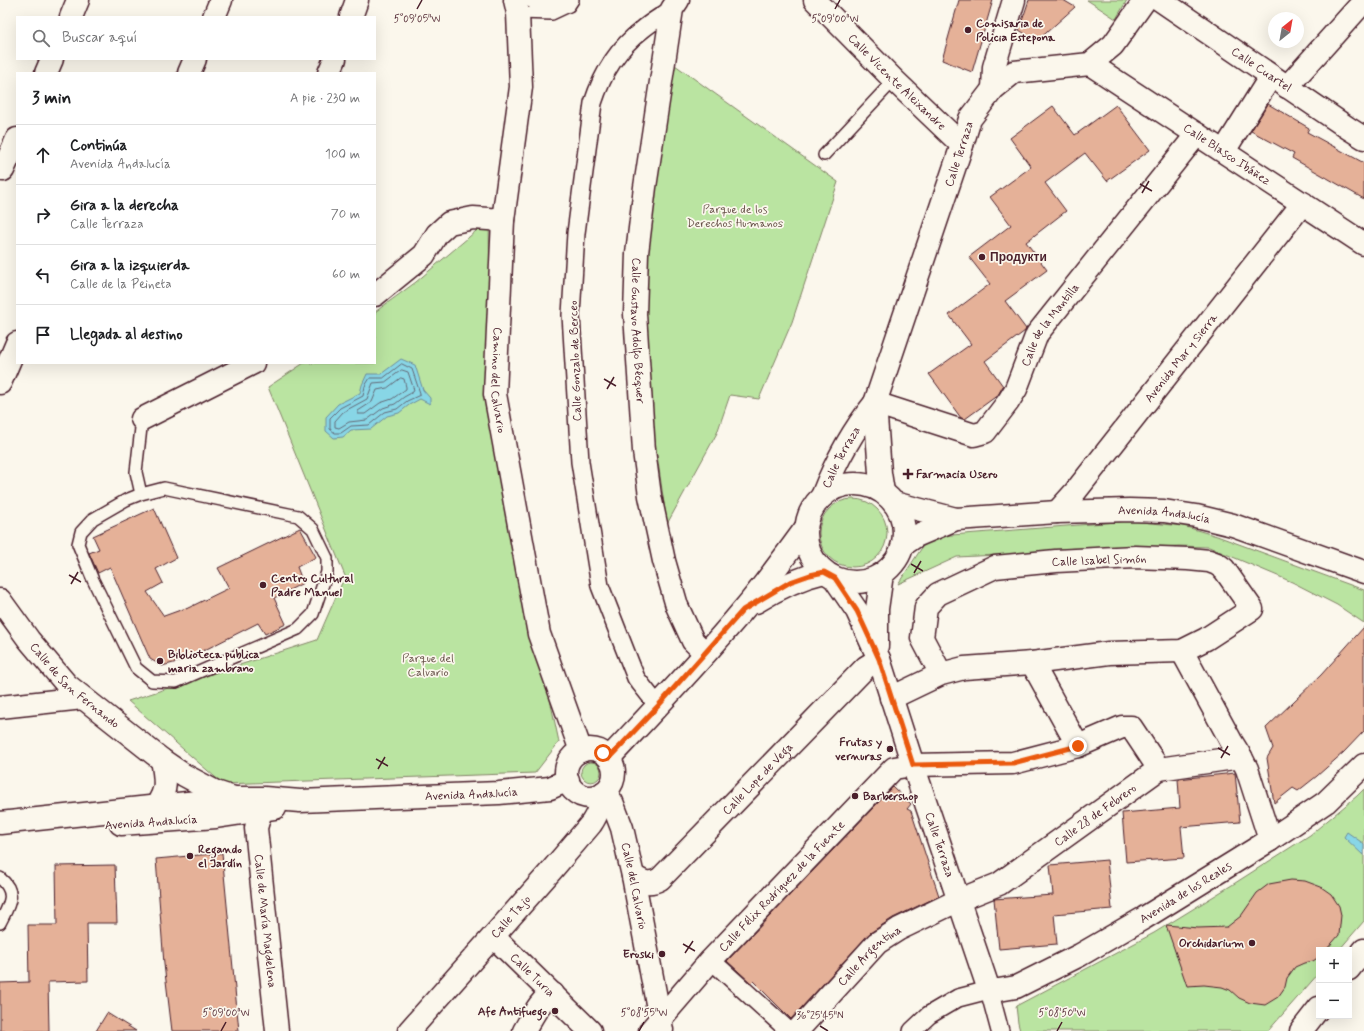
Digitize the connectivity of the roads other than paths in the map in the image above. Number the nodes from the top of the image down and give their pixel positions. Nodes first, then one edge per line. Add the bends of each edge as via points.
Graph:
1 (78, 0) edge
2 (221, 0) edge
3 (357, 0) edge
4 (563, 0) edge
5 (573, 0) edge
6 (815, 0) edge
7 (1014, 0) edge
8 (1145, 0) edge
9 (1160, 0) edge
10 (1364, 1) edge
11 (522, 4) edge
12 (675, 4) edge
13 (71, 16) edge
14 (214, 16) edge
15 (351, 16) edge
16 (52, 60) edge
17 (195, 60) edge
18 (335, 60) edge
19 (1090, 64) junction
20 (46, 72) edge
21 (189, 72) edge
22 (329, 72) edge
23 (894, 80) junction
24 (1279, 81) junction
25 (993, 89) junction
26 (1197, 134) junction
27 (1364, 138) edge
28 (16, 142) edge
29 (962, 146) junction
30 (1224, 151) junction
31 (824, 155) dead end
32 (7, 172) edge
33 (1303, 203) junction
34 (503, 220) junction
35 (1364, 244) edge
36 (376, 294) edge
37 (16, 345) edge
38 (251, 364) edge
39 (0, 383) edge
40 (875, 403) junction
41 (142, 419) joint
42 (141, 494) junction
43 (824, 494) junction
44 (889, 498) junction
45 (1057, 512) junction
46 (956, 519) junction
47 (804, 529) junction
48 (903, 545) junction
49 (1364, 572) edge
50 (882, 574) junction
51 (829, 575) junction
52 (0, 600) edge
53 (743, 610) junction
54 (1182, 651) junction
55 (705, 653) junction
56 (879, 659) junction
57 (1032, 663) junction
58 (941, 674) junction
59 (0, 692) edge
60 (75, 692) junction
61 (891, 698) junction
62 (658, 706) junction
63 (0, 707) edge
64 (1078, 746) junction
65 (581, 751) junction
66 (1241, 757) junction
67 (609, 758) junction
68 (162, 760) junction
69 (913, 765) junction
70 (1364, 765) edge
71 (1159, 769) junction
72 (568, 780) junction
73 (600, 794) junction
74 (234, 798) junction
75 (300, 801) junction
76 (157, 806) junction
77 (261, 811) junction
78 (0, 823) edge
79 (112, 825) junction
80 (0, 834) edge
81 (1270, 840) junction
82 (633, 876) junction
83 (0, 878) edge
84 (959, 900) junction
85 (0, 923) edge
86 (495, 935) junction
87 (1364, 950) edge
88 (711, 960) junction
89 (1352, 965) edge
90 (990, 990) junction
91 (553, 994) junction
92 (1316, 1012) edge
93 (657, 1027) edge
94 (277, 1031) edge
95 (409, 1031) edge
96 (524, 1031) edge
97 (590, 1031) edge
98 (789, 1031) edge
99 (797, 1031) edge
100 (912, 1031) edge
101 (1000, 1031) edge
102 (1302, 1031) edge

1 - 13 street
2 - 14 street
3 - 15 street
4 - 11 street via 560,5 551,7
5 - 11 lane via 569,6 552,14
6 - 23 street, Calle Vicente Aleixandre
7 - 25 street via 994,67
8 - 19 street via 1113,45
9 - 24 street, Calle Cuartel
10 - 24 street
11 - 34 street, Camino del Calvario via 521,87
12 - 55 street, Calle Gustavo Adolfo Bécquer via 645,187 637,253 635,314 644,451 650,496 677,606 693,641
12 - 62 street, Calle Gonzalo de Berceo via 641,30 621,51 606,71 598,89 593,104 576,233 571,315 580,462 600,586 636,678
16 - 20 street
17 - 21 street
18 - 22 street
19 - 25 street, Calle Terraza via 1014,72
19 - 26 street, Calle Blasco Ibáñez
23 - 29 street, Calle Vicente Aleixandre
23 - 31 lane
24 - 27 street, Calle Cuartel
24 - 30 street
25 - 29 street, Calle Terraza via 970,118
26 - 30 street, Calle Blasco Ibáñez
26 - 40 street, Calle de la Mantilla via 1037,334 1016,389 985,432 974,435
28 - 32 street
29 - 40 street, Calle Terraza
30 - 33 street, Calle Blasco Ibáñez
33 - 35 street, Calle Blasco Ibáñez
33 - 45 street, Avenida Mar y Sierra
34 - 36 street via 473,218 449,223 437,234 424,255
34 - 65 street, Camino del Calvario via 495,394 539,634
37 - 39 street
38 - 41 street
40 - 43 street, Calle Terraza via 846,446 831,473
40 - 44 street, Calle Terraza via 880,473
41 - 42 lane via 136,472
42 - 42 lane via 92,519 81,532 78,544 136,668 152,681 176,682 298,629 313,614 327,572 326,558 313,529 298,516 164,488
43 - 44 street via 837,486 853,483 869,485
43 - 47 street via 807,516
44 - 46 street, Avenida Andalucía
44 - 48 street via 901,516
45 - 46 street, Avenida Andalucía
45 - 49 street, Avenida Andalucía via 1136,510 1196,516 1233,525
46 - 48 street, Avenida Andalucía via 916,536
47 - 51 street via 814,560
47 - 53 street
48 - 50 street via 891,566
50 - 51 street via 871,580 859,582 847,582
50 - 56 street, Calle Terraza via 877,609
51 - 53 street via 810,575 790,582
51 - 56 street, Calle Terraza via 857,611
52 - 60 street, Calle de San Fernando via 29,640
53 - 55 street
54 - 57 street, Calle Isabel Simón via 1109,653
54 - 58 street, Calle Isabel Simón via 1206,639 1252,609 1224,569 1209,561 1188,559 1135,557 1056,561 995,567 938,594 926,607 922,638
54 - 66 street
55 - 62 street
56 - 61 street, Calle Terraza
56 - 82 street, Calle Lope de Vega via 866,667 660,879 646,883
57 - 58 street, Calle Isabel Simón via 964,668
57 - 64 street
58 - 61 street, Calle Isabel Simón
59 - 60 street
60 - 63 street
60 - 68 street, Calle de San Fernando
61 - 69 street, Calle Terraza
62 - 67 street
64 - 69 street, Calle Félix Rodríguez de la Fuente via 1013,763
64 - 71 street, Calle Félix Rodríguez de la Fuente via 1122,727 1131,727
65 - 67 street via 596,750
65 - 72 street via 570,760 566,774
66 - 71 street, Calle 28 de Febrero
66 - 81 street
67 - 73 street via 613,765 613,780
68 - 74 street, Calle de San Fernando via 202,785
68 - 76 street via 166,780
69 - 84 street, Calle Terraza
69 - 88 street, Calle Félix Rodríguez de la Fuente via 894,768
70 - 81 street, Avenida de los Reales via 1326,802
71 - 84 street, Calle 28 de Febrero via 999,884
72 - 73 street via 579,794
72 - 75 street, Avenida Andalucía via 550,788 499,793
73 - 82 street, Calle del Calvario via 612,802 617,812
73 - 86 street, Calle Tajo via 599,808 591,824
74 - 75 street, Avenida Andalucía
74 - 76 street, Avenida Andalucía
75 - 77 street, Avenida Andalucía
76 - 78 street, Avenida Andalucía
76 - 79 street via 150,814 120,820
77 - 79 street, Avenida Andalucía
77 - 94 street, Calle de María Magdelena via 256,828
79 - 80 street, Avenida Andalucía
81 - 90 street, Avenida de los Reales via 1080,955 1016,987
82 - 93 street, Calle del Calvario
83 - 85 lane via 9,886 11,898
84 - 90 street, Calle Terraza
84 - 99 street, Calle Argentina via 899,928 877,943
86 - 91 street, Calle Turia via 499,942
86 - 95 street, Calle Tajo
87 - 89 street
88 - 93 street, Calle Félix Rodríguez de la Fuente
88 - 98 street
90 - 100 street via 958,998 929,1015
90 - 101 street, Calle Terraza
91 - 96 street via 543,1001
91 - 97 street, Calle Turia
92 - 102 street

